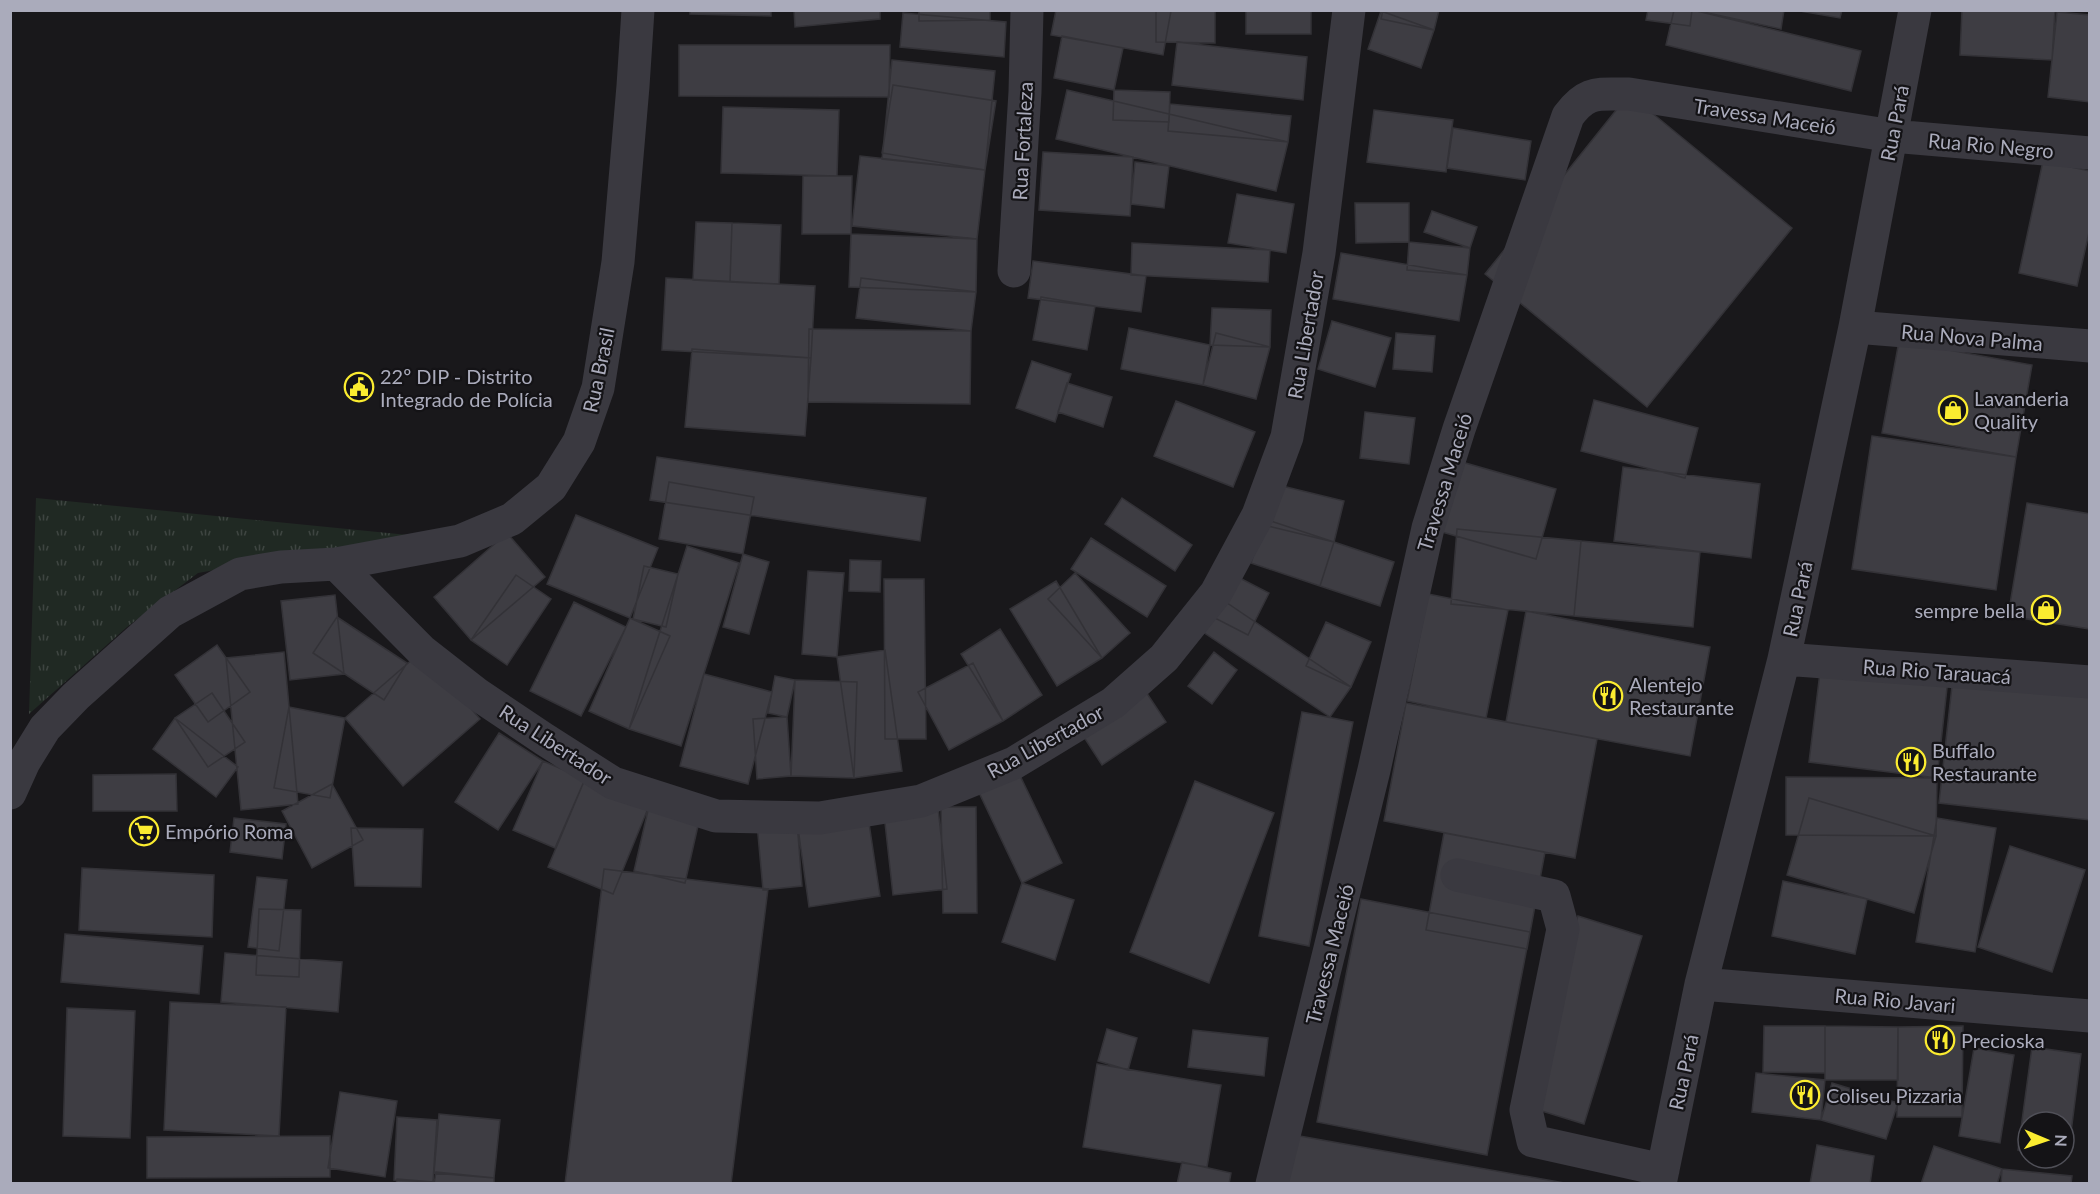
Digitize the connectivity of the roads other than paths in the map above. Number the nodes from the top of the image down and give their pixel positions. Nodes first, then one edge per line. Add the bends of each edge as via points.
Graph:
1 (638, 10) edge
2 (1027, 10) edge
3 (1349, 10) edge
4 (1915, 10) edge
5 (1892, 136) junction
6 (2090, 153) edge
7 (1014, 271) dead end
8 (1855, 327) junction
9 (2090, 346) edge
10 (336, 564) junction
11 (1784, 658) junction
12 (2090, 682) edge
13 (10, 793) edge
14 (1457, 875) dead end
15 (1701, 984) junction
16 (2090, 1016) edge
17 (1662, 1177) edge
18 (1272, 1184) edge

1 - 10 street, Rua Brasil via 618,262 598,388 579,442 552,487 512,519 460,542
2 - 7 street, Rua Fortaleza
3 - 10 street, Rua Libertador via 1319,253 1287,437 1258,515 1216,593 1164,658 1113,704 1014,763 921,801 820,818 716,816 614,783 544,739 422,651
4 - 5 street, Rua Pará
5 - 6 street, Rua Rio Negro
5 - 8 street, Rua Pará
5 - 18 street, Travessa Maceió via 1629,94 1590,96 1568,116 1428,528 1374,770
8 - 9 street, Rua Nova Palma
8 - 11 street, Rua Pará
10 - 13 street via 240,574 170,612 45,728
11 - 12 street, Rua Rio Tarauacá
11 - 15 street, Rua Pará
14 - 17 street via 1554,896 1563,929 1526,1110 1533,1141
15 - 16 street, Rua Rio Javari
15 - 17 street, Rua Pará

